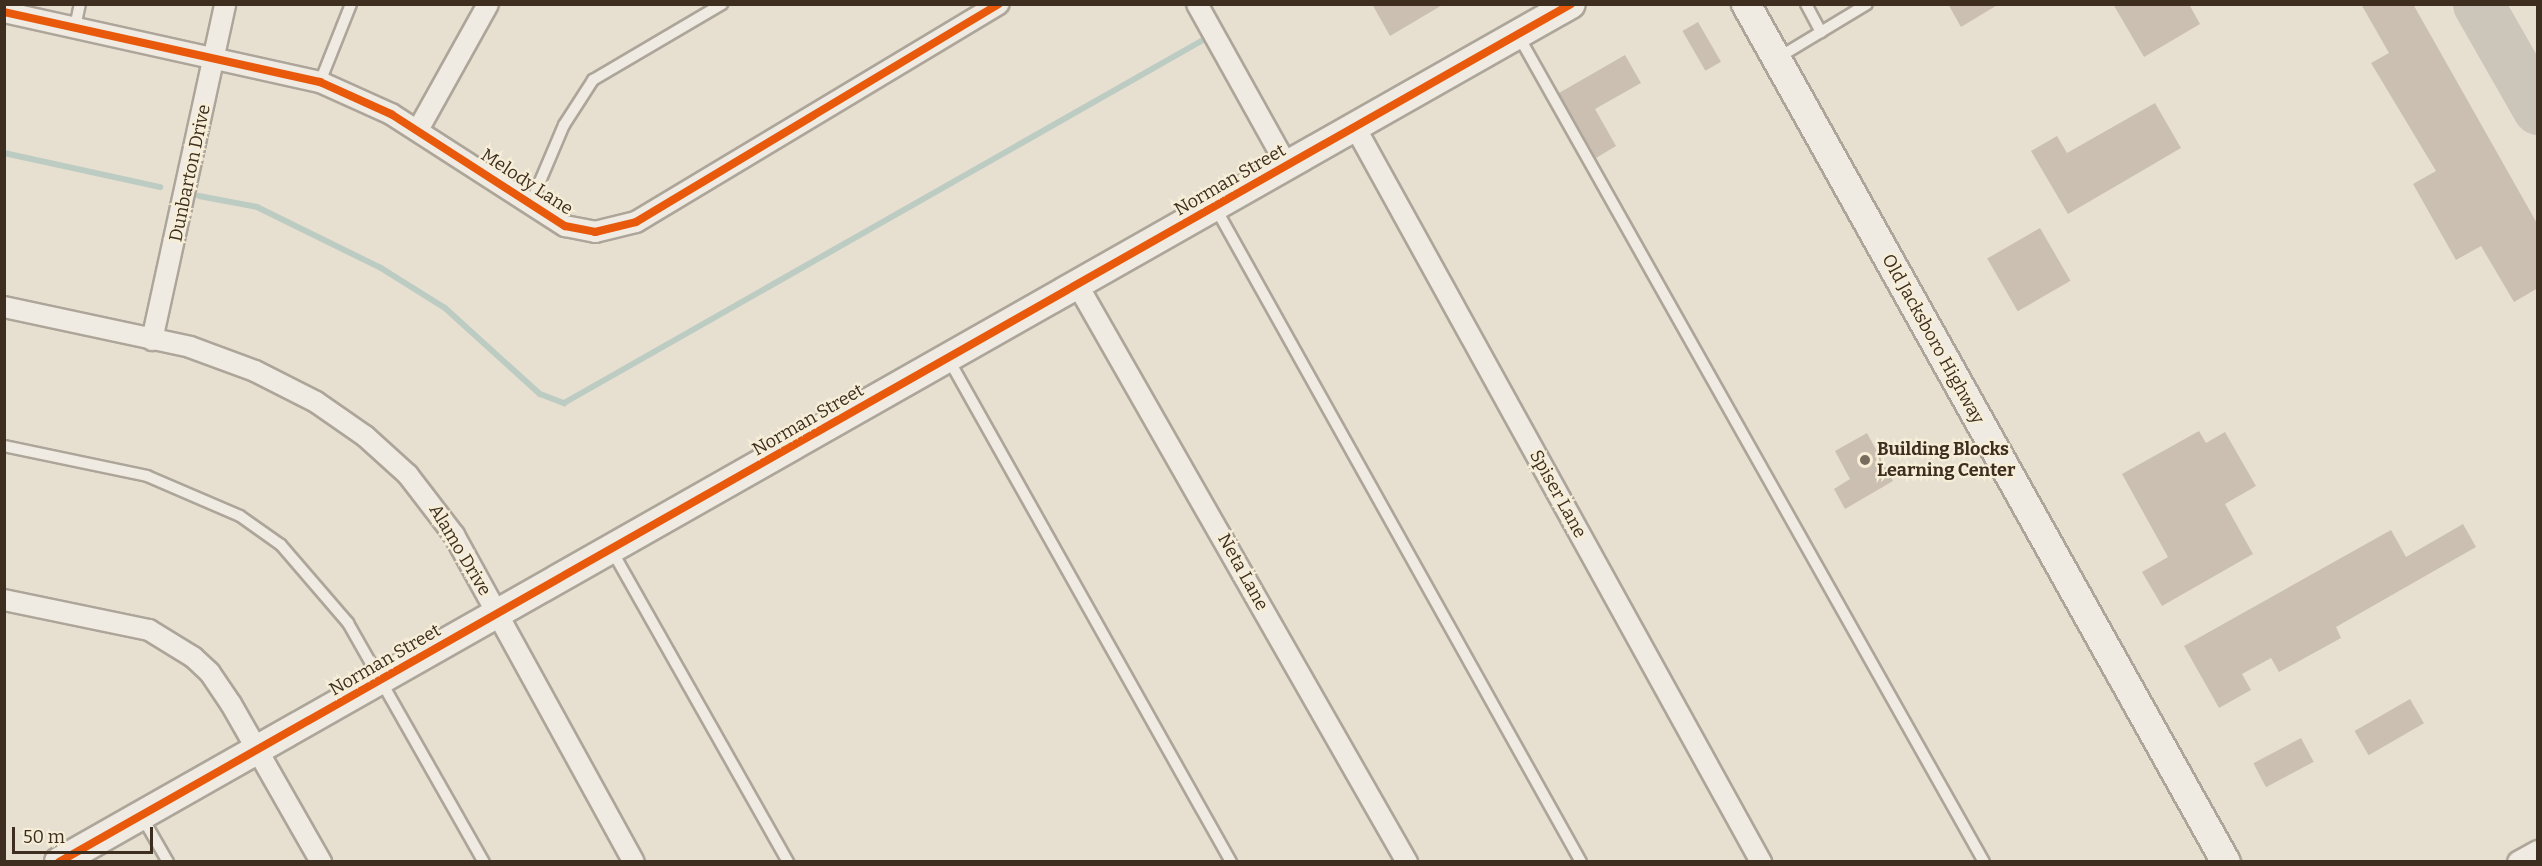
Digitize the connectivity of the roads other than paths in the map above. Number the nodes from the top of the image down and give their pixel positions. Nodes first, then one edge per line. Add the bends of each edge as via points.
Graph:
1 (80, 4) edge
2 (225, 4) edge
3 (351, 4) edge
4 (488, 4) edge
5 (722, 4) edge
6 (999, 4) edge
7 (1197, 4) edge
8 (1571, 4) edge
9 (1746, 4) edge
10 (1806, 4) edge
11 (1867, 4) edge
12 (4, 12) edge
13 (75, 27) junction
14 (1821, 32) junction
15 (1518, 35) junction
16 (215, 58) junction
17 (1776, 59) junction
18 (320, 82) junction
19 (1355, 127) junction
20 (418, 130) junction
21 (1287, 166) junction
22 (530, 205) junction
23 (1215, 206) junction
24 (1077, 284) junction
25 (4, 307) edge
26 (152, 340) junction
27 (948, 358) junction
28 (4, 446) edge
29 (610, 549) junction
30 (4, 600) edge
31 (496, 614) junction
32 (381, 679) junction
33 (256, 750) junction
34 (141, 815) junction
35 (2538, 851) edge
36 (59, 861) edge
37 (168, 861) edge
38 (321, 861) edge
39 (484, 861) edge
40 (634, 861) edge
41 (788, 861) edge
42 (1231, 861) edge
43 (1407, 861) edge
44 (1581, 861) edge
45 (1761, 861) edge
46 (1984, 861) edge
47 (2226, 861) edge
48 (2518, 861) edge

1 - 13 lane
2 - 16 street, Dunbarton Drive
3 - 18 lane
4 - 20 street
5 - 22 lane via 593,80 564,124
6 - 22 street, Melody Lane via 636,222 595,232 565,226
7 - 21 street
8 - 15 street, Norman Street
9 - 17 street, Old Jacksboro Highway
10 - 14 lane
11 - 14 lane
12 - 13 street, Melody Lane
13 - 16 street, Melody Lane
14 - 17 lane
15 - 19 street, Norman Street
15 - 46 lane
16 - 18 street, Melody Lane
16 - 26 street, Dunbarton Drive
17 - 47 street, Old Jacksboro Highway
18 - 20 street, Melody Lane
19 - 21 street, Norman Street
19 - 45 street, Spiser Lane
20 - 22 street, Melody Lane
21 - 23 street, Norman Street
23 - 24 street, Norman Street
23 - 44 lane
24 - 27 street, Norman Street
24 - 43 street, Neta Lane
25 - 26 street, Alamo Drive
26 - 31 street, Alamo Drive via 190,347 255,371 316,402 365,436 432,502 454,534
27 - 29 street, Norman Street
27 - 42 lane
28 - 32 lane via 147,476 240,516 281,545 320,587 348,623
29 - 31 street, Norman Street
29 - 41 lane
30 - 33 street via 149,630 193,657 210,673
31 - 32 street, Norman Street
31 - 40 street, Alamo Drive
32 - 33 street, Norman Street
32 - 39 lane
33 - 34 street, Norman Street
33 - 38 street
34 - 36 street, Norman Street
34 - 37 lane
35 - 48 street

